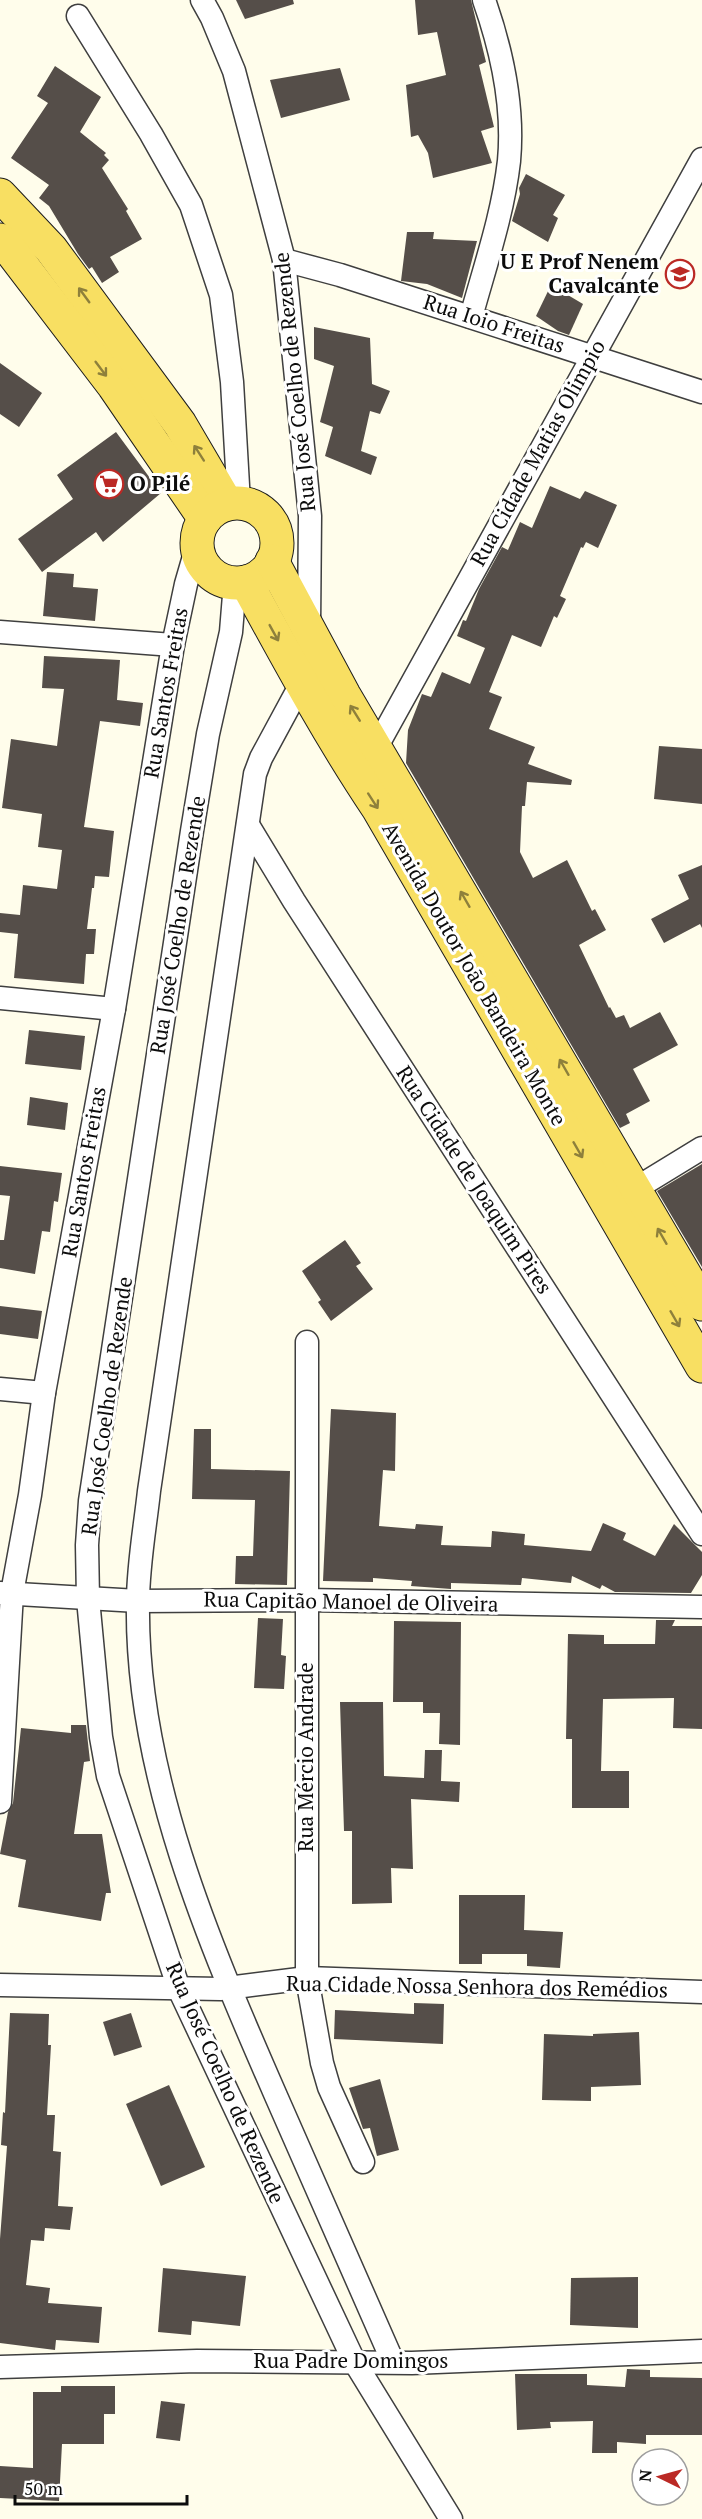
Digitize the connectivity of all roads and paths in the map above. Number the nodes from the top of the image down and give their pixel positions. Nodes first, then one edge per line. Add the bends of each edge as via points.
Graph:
1 (202, 0) edge
2 (484, 0) edge
3 (78, 16) dead end
4 (702, 159) edge
5 (0, 195) edge
6 (0, 240) edge
7 (284, 260) junction
8 (471, 317) junction
9 (592, 356) junction
10 (702, 392) edge
11 (217, 518) junction
12 (272, 561) junction
13 (240, 582) junction
14 (0, 632) edge
15 (309, 634) junction
16 (173, 645) junction
17 (301, 684) junction
18 (376, 748) junction
19 (248, 825) junction
20 (0, 998) edge
21 (114, 1009) junction
22 (702, 1148) edge
23 (635, 1189) junction
24 (702, 1304) edge
25 (307, 1342) dead end
26 (702, 1366) edge
27 (0, 1389) edge
28 (44, 1393) junction
29 (702, 1534) edge
30 (6, 1593) edge
31 (88, 1599) junction
32 (306, 1600) junction
33 (138, 1601) junction
34 (702, 1607) edge
35 (0, 1802) edge
36 (307, 1978) junction
37 (0, 1985) edge
38 (229, 1988) junction
39 (179, 1989) junction
40 (702, 1992) edge
41 (363, 2162) dead end
42 (702, 2351) edge
43 (354, 2361) junction
44 (393, 2362) junction
45 (0, 2367) edge
46 (451, 2519) edge

1 - 7 street, Rua José Coelho de Rezende via 234,71
2 - 8 street via 504,68 509,160 498,219
3 - 11 street via 190,205 221,295 232,382
4 - 9 street, Rua Cidade Matias Olimpio
11 -> 5 main road via 180,424 51,249
6 -> 11 main road
7 - 8 street, Rua Ioio Freitas
7 - 15 street, Rua José Coelho de Rezende via 310,516
8 - 9 street, Rua Ioio Freitas
9 - 10 street, Rua Ioio Freitas
9 - 18 street, Rua Cidade Matias Olimpio
11 - 12 main road via 260,510 276,539
11 - 13 main road via 205,567 213,575
11 - 16 street, Rua Santos Freitas via 186,584
12 - 13 main road via 263,573
12 - 15 main road, Avenida Doutor João Bandeira Monte
13 -> 17 main road, Avenida Doutor João Bandeira Monte
13 - 31 street, Rua José Coelho de Rezende via 192,831 90,1501
14 - 16 street
18 -> 15 main road, Avenida Doutor João Bandeira Monte
16 - 21 street, Rua Santos Freitas
17 - 19 street, Rua José Coelho de Rezende via 261,758
17 -> 26 main road, Avenida Doutor João Bandeira Monte via 390,829
23 -> 18 main road, Avenida Doutor João Bandeira Monte
19 - 29 street, Rua Cidade de Joaquim Pires
19 - 33 street, Rua José Coelho de Rezende via 149,1491
20 - 21 street
21 - 28 street, Rua Santos Freitas
22 - 23 street
24 -> 23 main road, Avenida Doutor João Bandeira Monte
25 - 32 street, Rua Mércio Andrade
27 - 28 street
28 - 30 street, Rua Santos Freitas via 30,1495
30 - 31 street, Rua Capitão Manoel de Oliveira
30 - 35 street, Rua Santos Freitas
31 - 33 street, Rua Capitão Manoel de Oliveira
31 - 39 street, Rua José Coelho de Rezende via 108,1776
32 - 33 street, Rua Capitão Manoel de Oliveira
32 - 34 street, Rua Capitão Manoel de Oliveira
32 - 36 street, Rua Mércio Andrade
33 - 38 street, Rua José Coelho de Rezende via 142,1679 159,1781 173,1832
36 - 38 street, Rua Cidade Nossa Senhora dos Remédios
36 - 40 street, Rua Cidade Nossa Senhora dos Remédios
36 - 41 street, Rua Mércio Andrade via 324,2071
37 - 39 street, Rua Cidade Nossa Senhora dos Remédios
38 - 39 street, Rua Cidade Nossa Senhora dos Remédios
38 - 44 street, Rua José Coelho de Rezende
39 - 43 street, Rua José Coelho de Rezende
42 - 44 street, Rua Padre Domingos
43 - 44 street, Rua Padre Domingos
43 - 45 street, Rua Padre Domingos
43 - 46 street, Rua José Coelho de Rezende

